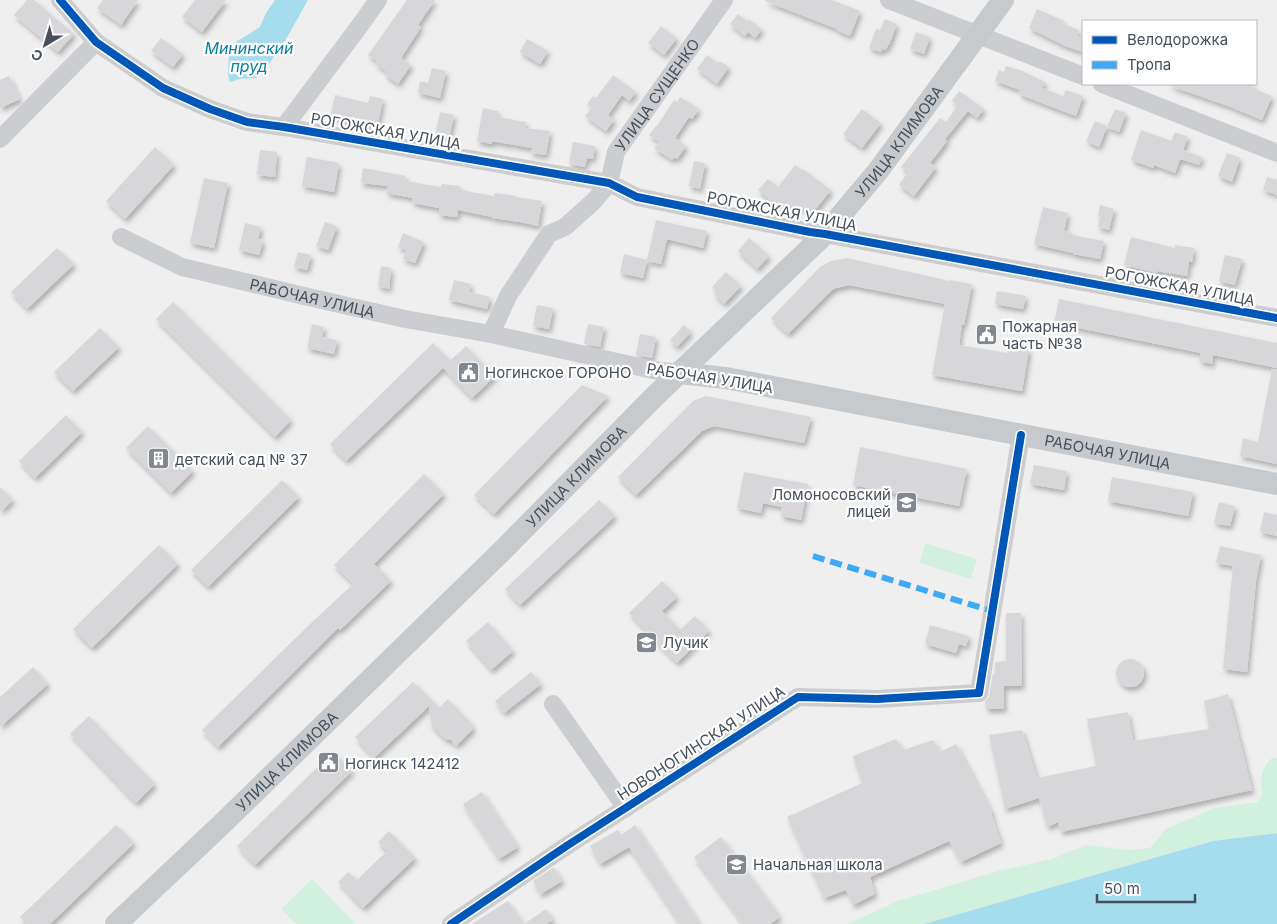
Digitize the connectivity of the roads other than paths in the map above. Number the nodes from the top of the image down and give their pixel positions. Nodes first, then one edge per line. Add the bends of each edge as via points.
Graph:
1 (60, 0) edge
2 (378, 0) edge
3 (724, 0) edge
4 (889, 0) edge
5 (1003, 0) edge
6 (978, 35) junction
7 (96, 42) junction
8 (1082, 76) edge
9 (1105, 85) edge
10 (284, 127) junction
11 (0, 139) edge
12 (1277, 153) edge
13 (609, 183) junction
14 (825, 234) junction
15 (121, 237) dead end
16 (1277, 318) edge
17 (491, 334) junction
18 (679, 373) junction
19 (1021, 435) junction
20 (1277, 484) edge
21 (553, 704) dead end
22 (626, 808) junction
23 (116, 924) edge
24 (451, 924) edge

1 - 7 street, РОГОЖСКАЯ УЛИЦА
2 - 10 street
3 - 13 street, УЛИЦА СУЩЕНКО via 616,152
4 - 6 street
5 - 6 main road, УЛИЦА КЛИМОВА
6 - 8 street
6 - 14 main road, УЛИЦА КЛИМОВА via 878,171
7 - 10 street, РОГОЖСКАЯ УЛИЦА via 162,88 247,122
7 - 11 street
9 - 12 street
10 - 13 street, РОГОЖСКАЯ УЛИЦА
13 - 14 street, РОГОЖСКАЯ УЛИЦА via 636,197
13 - 17 street, УЛИЦА СУЩЕНКО via 565,227 549,234 508,296
14 - 16 street, РОГОЖСКАЯ УЛИЦА
14 - 18 main road, УЛИЦА КЛИМОВА
15 - 17 street, РАБОЧАЯ УЛИЦА via 182,267 387,315
17 - 18 street, РАБОЧАЯ УЛИЦА
18 - 19 main road, РАБОЧАЯ УЛИЦА via 726,378
18 - 23 main road, УЛИЦА КЛИМОВА via 505,548
19 - 20 main road, РАБОЧАЯ УЛИЦА
19 - 22 street, НОВОНОГИНСКАЯ УЛИЦА via 979,693 877,699 798,697
21 - 22 street
22 - 24 street, НОВОНОГИНСКАЯ УЛИЦА

